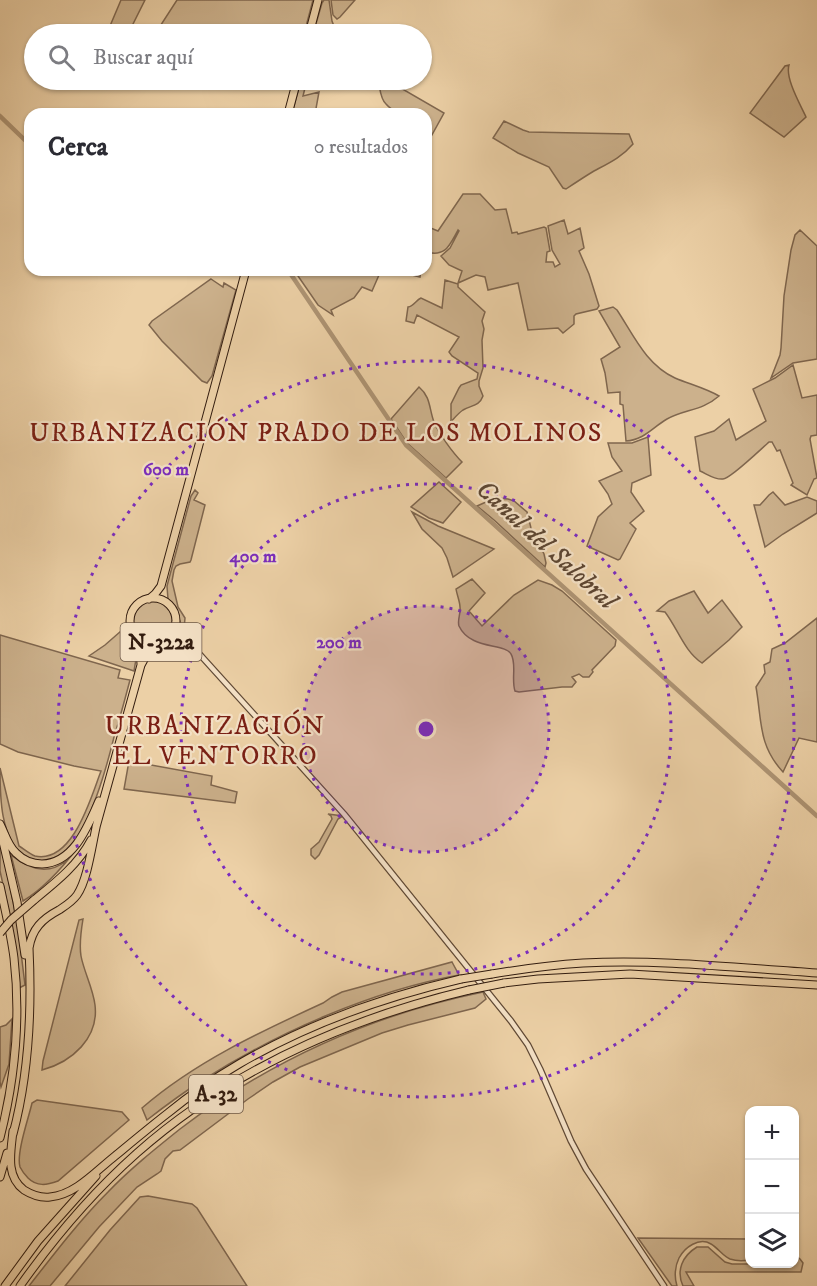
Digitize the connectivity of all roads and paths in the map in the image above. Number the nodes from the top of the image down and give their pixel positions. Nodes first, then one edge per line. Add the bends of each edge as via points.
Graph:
1 (318, 0) edge
2 (312, 24) edge
3 (294, 90) edge
4 (290, 108) edge
5 (244, 276) edge
6 (160, 586) junction
7 (149, 599) junction
8 (170, 606) junction
9 (175, 622) junction
10 (134, 635) junction
11 (162, 642) junction
12 (192, 647) junction
13 (141, 665) junction
14 (111, 771) junction
15 (0, 824) edge
16 (97, 824) junction
17 (0, 829) edge
18 (0, 886) edge
19 (0, 933) edge
20 (817, 973) edge
21 (817, 984) edge
22 (29, 993) junction
23 (14, 1131) junction
24 (139, 1136) junction
25 (0, 1138) edge
26 (0, 1177) edge
27 (5, 1286) edge
28 (20, 1286) edge
29 (664, 1286) edge

1 - 2 highway
3 - 4 highway
5 - 6 highway, N-322a
6 - 7 highway, N-322a
6 - 8 highway, N-322a
7 - 8 highway, N-322a
7 - 10 highway, N-322a via 136,606 131,615
8 - 9 highway, N-322a
9 - 11 highway, N-322a via 174,630
9 - 12 street
10 - 11 highway, N-322a via 148,644
10 - 13 highway, N-322a via 140,647
11 - 12 street via 180,640
11 - 13 highway, N-322a via 148,652
12 - 29 street via 345,814 512,1021 540,1069 586,1169
13 - 14 highway, N-322a
14 - 15 highway via 84,832 60,860 44,864 26,861 9,845
14 - 16 highway, N-322a
16 - 19 highway, bridge via 76,862
16 - 22 highway via 78,894 40,923 30,939
17 - 22 highway via 22,931
18 - 25 highway via 14,959 17,1018 15,1057
20 - 24 highway, A-32, bridge via 583,963 460,979 386,999 280,1042 205,1086
21 - 28 highway, A-32, bridge via 630,974 538,979 427,1000 328,1034 261,1066 159,1134 73,1218
22 - 23 highway via 27,1058
23 - 24 highway via 10,1159 15,1180 28,1192 48,1198 76,1187
23 - 26 highway
24 - 27 highway via 63,1211

